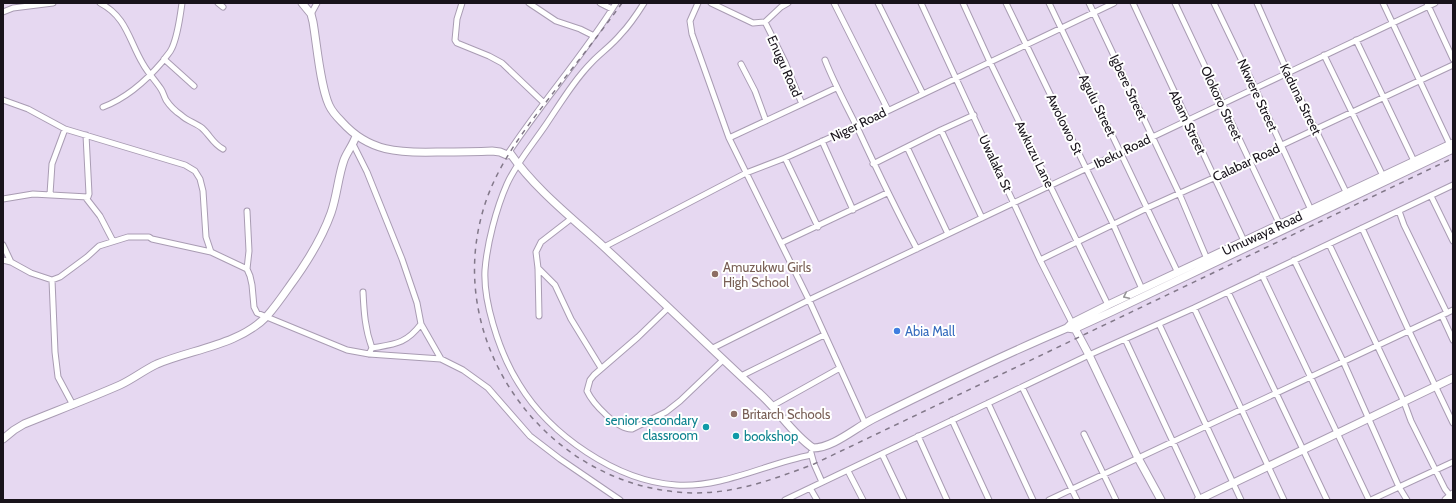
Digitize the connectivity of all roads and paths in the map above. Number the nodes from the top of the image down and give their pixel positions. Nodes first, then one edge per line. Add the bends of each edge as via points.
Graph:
1 (53, 3) edge
2 (100, 3) edge
3 (182, 3) edge
4 (218, 3) edge
5 (302, 3) edge
6 (317, 3) edge
7 (462, 3) edge
8 (529, 3) edge
9 (600, 3) edge
10 (616, 3) edge
11 (644, 3) edge
12 (698, 3) edge
13 (711, 3) edge
14 (788, 3) edge
15 (834, 3) edge
16 (878, 3) edge
17 (921, 3) edge
18 (963, 3) edge
19 (1006, 3) edge
20 (1049, 3) edge
21 (1089, 3) edge
22 (1114, 3) edge
23 (1133, 3) edge
24 (1175, 3) edge
25 (1214, 3) edge
26 (1256, 3) edge
27 (1383, 3) edge
28 (1435, 3) edge
29 (1428, 5) edge
30 (223, 7) dead end
31 (612, 9) junction
32 (3, 12) edge
33 (1093, 12) junction
34 (310, 14) junction
35 (764, 22) junction
36 (1393, 24) junction
37 (1060, 28) junction
38 (594, 36) junction
39 (1356, 40) junction
40 (1026, 45) junction
41 (1324, 55) junction
42 (164, 59) junction
43 (1453, 59) edge
44 (824, 60) dead end
45 (990, 62) junction
46 (741, 64) dead end
47 (1453, 65) edge
48 (1288, 73) junction
49 (150, 76) junction
50 (956, 78) junction
51 (1420, 80) junction
52 (194, 86) dead end
53 (836, 88) junction
54 (1255, 88) junction
55 (923, 94) junction
56 (1384, 97) junction
57 (3, 100) edge
58 (543, 102) junction
59 (1222, 103) junction
60 (802, 104) junction
61 (103, 108) dead end
62 (888, 110) junction
63 (1352, 112) junction
64 (974, 115) junction
65 (1187, 120) junction
66 (766, 121) junction
67 (856, 126) junction
68 (65, 129) junction
69 (1315, 129) junction
70 (941, 130) junction
71 (86, 135) junction
72 (356, 136) junction
73 (1152, 136) junction
74 (729, 138) junction
75 (822, 141) junction
76 (353, 144) junction
77 (1282, 145) junction
78 (1452, 146) edge
79 (907, 147) junction
80 (223, 149) dead end
81 (1121, 151) junction
82 (507, 155) junction
83 (785, 158) junction
84 (1414, 161) junction
85 (1249, 162) junction
86 (873, 164) junction
87 (518, 165) junction
88 (1086, 168) junction
89 (746, 173) junction
90 (1384, 176) junction
91 (1214, 177) junction
92 (1050, 185) junction
93 (1453, 185) edge
94 (887, 193) junction
95 (1179, 193) junction
96 (50, 194) junction
97 (1348, 196) junction
98 (1431, 196) junction
99 (86, 198) junction
100 (3, 199) edge
101 (1014, 203) junction
102 (1147, 208) junction
103 (853, 210) junction
104 (1311, 210) junction
105 (247, 211) dead end
106 (1399, 211) junction
107 (572, 218) junction
108 (982, 218) junction
109 (1113, 224) junction
110 (1280, 225) junction
111 (818, 227) junction
112 (1362, 228) junction
113 (948, 234) junction
114 (113, 241) junction
115 (1453, 241) edge
116 (781, 243) junction
117 (1077, 243) junction
118 (1246, 244) junction
119 (1329, 244) junction
120 (3, 245) edge
121 (604, 247) junction
122 (917, 249) junction
123 (211, 252) junction
124 (1207, 259) junction
125 (3, 260) edge
126 (1040, 260) junction
127 (1294, 260) junction
128 (11, 262) junction
129 (246, 268) junction
130 (538, 268) junction
131 (1178, 273) junction
132 (1262, 275) junction
133 (52, 280) junction
134 (1142, 289) junction
135 (363, 292) dead end
136 (1228, 292) junction
137 (809, 300) junction
138 (1108, 305) junction
139 (668, 308) junction
140 (1194, 308) junction
141 (1453, 310) edge
142 (1444, 314) junction
143 (267, 316) junction
144 (539, 316) dead end
145 (422, 324) junction
146 (1159, 324) junction
147 (1071, 327) junction
148 (1409, 331) junction
149 (824, 335) junction
150 (1125, 339) junction
151 (1453, 340) edge
152 (1377, 346) junction
153 (372, 348) junction
154 (711, 350) junction
155 (369, 354) junction
156 (1089, 355) junction
157 (441, 359) junction
158 (723, 360) junction
159 (1343, 361) junction
160 (601, 368) junction
161 (840, 368) junction
162 (741, 376) junction
163 (1309, 377) junction
164 (1453, 378) edge
165 (1436, 386) junction
166 (1022, 387) junction
167 (1276, 393) junction
168 (1404, 402) junction
169 (988, 403) junction
170 (73, 404) junction
171 (772, 406) junction
172 (1241, 410) junction
173 (1369, 418) junction
174 (952, 420) junction
175 (865, 423) junction
176 (1453, 423) edge
177 (1207, 426) junction
178 (1337, 432) junction
179 (1084, 434) dead end
180 (918, 436) junction
181 (3, 439) edge
182 (1173, 442) junction
183 (1303, 449) junction
184 (812, 451) junction
185 (882, 454) junction
186 (1138, 458) junction
187 (1453, 462) edge
188 (1268, 466) junction
189 (1437, 470) junction
190 (848, 471) junction
191 (1103, 475) junction
192 (822, 482) junction
193 (1233, 482) junction
194 (1399, 487) junction
195 (810, 488) junction
196 (1071, 489) junction
197 (1451, 497) edge
198 (620, 500) edge
199 (785, 500) edge
200 (817, 500) edge
201 (863, 500) edge
202 (904, 500) edge
203 (947, 500) edge
204 (989, 500) edge
205 (1033, 500) edge
206 (1049, 500) edge
207 (1077, 500) edge
208 (1116, 500) edge
209 (1161, 500) edge
210 (1199, 500) edge
211 (1241, 500) edge
212 (1284, 500) edge
213 (1327, 500) edge
214 (1370, 500) edge
215 (1407, 500) edge

1 - 32 street via 13,8
2 - 49 street via 109,8 120,20
3 - 42 street via 174,43
4 - 30 street
5 - 34 street
6 - 34 street
7 - 58 street via 457,19 457,43 502,63
8 - 38 street via 556,21
9 - 31 street
10 - 31 street
11 - 87 street via 621,35 577,80
12 - 74 street via 690,21 692,34
13 - 35 street via 753,23
14 - 35 street, Enugu Road
15 - 62 street
16 - 55 street
17 - 50 street, Uwalaka St
18 - 45 street, Awkuzu Lane
19 - 40 street, Awolowo St
20 - 37 street, Agulu Street
21 - 33 street, Igbere Street
22 - 33 street, Niger Road
23 - 65 street, Abam Street
24 - 59 street, Olokoro Street
25 - 54 street, Nkwere Street
26 - 48 street, Kaduna Street
27 - 36 street
28 - 29 street, Ibeku Road
29 - 36 street, Ibeku Road
29 - 43 street
31 - 38 street
33 - 37 street, Niger Road
33 - 73 street, Igbere Street
34 - 72 street via 314,22 324,89 329,105
35 - 60 street, Enugu Road via 785,62
36 - 39 street, Ibeku Road
36 - 51 street
37 - 40 street, Niger Road
37 - 81 street, Agulu Street
38 - 58 street
39 - 41 street, Ibeku Road
39 - 56 street
40 - 45 street, Niger Road
40 - 88 street, Awolowo St
41 - 48 street, Ibeku Road
41 - 63 street
42 - 49 street
42 - 52 street
44 - 53 street
45 - 50 street, Niger Road
45 - 92 street, Awkuzu Lane
46 - 66 street
47 - 51 street, Calabar Road
48 - 54 street, Ibeku Road
48 - 69 street, Kaduna Street
49 - 61 street via 127,95
49 - 80 street via 171,107 201,127 216,145
50 - 55 street, Niger Road
50 - 64 street, Uwalaka St
51 - 56 street, Calabar Road
51 - 78 street
53 - 60 street, Enugu Road
53 - 67 street
54 - 59 street, Ibeku Road
54 - 77 street, Nkwere Street
55 - 62 street, Niger Road
56 - 63 street, Calabar Road
56 - 84 street
57 - 68 street via 28,109
58 - 82 street
59 - 65 street, Ibeku Road
59 - 85 street, Olokoro Street
60 - 66 street
62 - 67 street, Niger Road
63 - 69 street, Calabar Road
63 - 90 street
64 - 70 street
64 - 101 street, Uwalaka St
65 - 73 street, Ibeku Road
65 - 91 street, Abam Street
66 - 74 street
67 - 75 street, Niger Road
67 - 86 street
68 - 71 street
68 - 96 street via 52,164
69 - 77 street, Calabar Road
69 - 97 street, Kaduna Street
70 - 79 street
70 - 108 street
71 - 99 street via 90,194
71 - 123 street via 185,165 195,171 203,191 206,237
72 - 76 street
72 - 82 street via 366,142 406,153 492,151
73 - 81 street, Ibeku Road
73 - 95 street, Igbere Street
74 - 89 street
75 - 83 street, Niger Road
75 - 103 street
76 - 143 street via 344,158 331,213 320,239 307,262
76 - 145 street via 402,259 418,303
77 - 85 street, Calabar Road
77 - 104 street, Nkwere Street
78 - 84 street, Umuwaya Road
78 - 97 street, Umuwaya Road
79 - 86 street
79 - 113 street
81 - 88 street, Ibeku Road
81 - 102 street, Agulu Street
82 - 87 street via 510,153
83 - 89 street, Niger Road
83 - 111 street
84 - 90 street, Umuwaya Road
85 - 91 street, Calabar Road
85 - 110 street, Olokoro Street
86 - 94 street
87 - 107 street
87 - 184 street via 507,184 492,230 485,271 488,306 500,348 519,384 550,422 600,461 658,484 698,486 733,478
88 - 92 street, Ibeku Road
88 - 109 street, Awolowo St
89 - 116 street
89 - 121 street, Niger Road
90 - 97 street, Umuwaya Road
91 - 95 street, Calabar Road
91 - 118 street, Abam Street
92 - 101 street, Ibeku Road
92 - 117 street, Awkuzu Lane
93 - 98 street
94 - 103 street
94 - 122 street
95 - 102 street, Calabar Road
95 - 124 street, Igbere Street
96 - 99 street
96 - 100 street
97 - 104 street, Umuwaya Road
97 - 118 street, Umuwaya Road
98 - 106 street
98 - 115 street
99 - 114 street via 100,216
101 - 108 street, Ibeku Road
101 - 126 street, Uwalaka St
102 - 109 street, Calabar Road
102 - 131 street, Agulu Street
103 - 111 street
104 - 110 street, Umuwaya Road
105 - 129 street via 249,251
106 - 112 street
106 - 142 street
107 - 121 street
107 - 130 street via 538,247
108 - 113 street, Ibeku Road
109 - 117 street, Calabar Road
109 - 134 street, Awolowo St
110 - 118 street, Umuwaya Road
111 - 116 street
112 - 119 street
112 - 148 street
113 - 122 street, Ibeku Road
114 - 123 street via 128,237 149,237
114 - 133 street via 99,246 60,277
116 - 137 street
117 - 126 street, Calabar Road
117 - 138 street, Awkuzu Lane
118 - 124 street, Umuwaya Road
118 - 147 street, Umuwaya Road
119 - 127 street
119 - 152 street
120 - 128 street
121 - 139 street
122 - 137 street, Ibeku Road
123 - 129 street
124 - 131 street, Umuwaya Road
125 - 128 street
126 - 147 street, Uwalaka St
127 - 132 street
127 - 159 street
128 - 133 street via 31,273
129 - 143 street via 252,285 255,311
130 - 144 street
130 - 160 street via 555,285 571,319
131 - 134 street, Umuwaya Road
132 - 136 street
132 - 163 street
133 - 170 street via 58,377
134 -> 138 street, Umuwaya Road
135 - 153 street via 364,319
136 - 140 street
136 - 167 street
137 - 149 street
137 - 154 street, Ibeku Road
138 - 147 street, Umuwaya Road
139 - 154 street
139 - 160 street
140 - 146 street
140 - 172 street
141 - 142 street
142 - 148 street
142 - 151 street
143 - 155 street via 347,350
143 - 170 street via 235,338 155,365 121,384
145 - 153 street via 415,333 395,345
145 - 157 street
146 - 150 street
146 - 177 street
147 - 156 street
147 - 175 street via 973,369
148 - 152 street
148 - 165 street
149 - 161 street
149 - 162 street
150 - 156 street
150 - 182 street
152 - 159 street
152 - 168 street
153 - 155 street
154 - 158 street
155 - 157 street
156 - 166 street
156 - 186 street
157 - 198 street via 463,370 488,388 530,436
158 - 160 street via 680,401 632,429 620,426 587,391 590,380
158 - 162 street
159 - 163 street
159 - 173 street
161 - 171 street
161 - 175 street
162 - 171 street
163 - 167 street
163 - 178 street
164 - 165 street
165 - 168 street
165 - 176 street
166 - 169 street
166 - 196 street
167 - 172 street
167 - 183 street
168 - 173 street
168 - 189 street
169 - 174 street
169 - 205 street
170 - 181 street via 24,424
171 - 184 street
172 - 177 street
172 - 188 street
173 - 178 street
173 - 194 street
174 - 180 street
174 - 204 street
175 - 184 street
177 - 182 street
177 - 193 street
178 - 183 street
178 - 214 street
179 - 191 street
180 - 185 street
180 - 203 street
182 - 186 street
182 - 210 street
183 - 188 street
183 - 213 street
184 - 192 street
185 - 190 street
185 - 202 street
186 - 191 street
186 - 209 street
187 - 189 street
188 - 193 street
188 - 212 street
189 - 194 street
189 - 197 street
190 - 192 street
190 - 201 street
191 - 196 street
191 - 208 street
192 - 195 street
193 - 210 street
193 - 211 street
194 - 214 street
194 - 215 street
195 - 199 street
195 - 200 street
196 - 206 street
196 - 207 street

